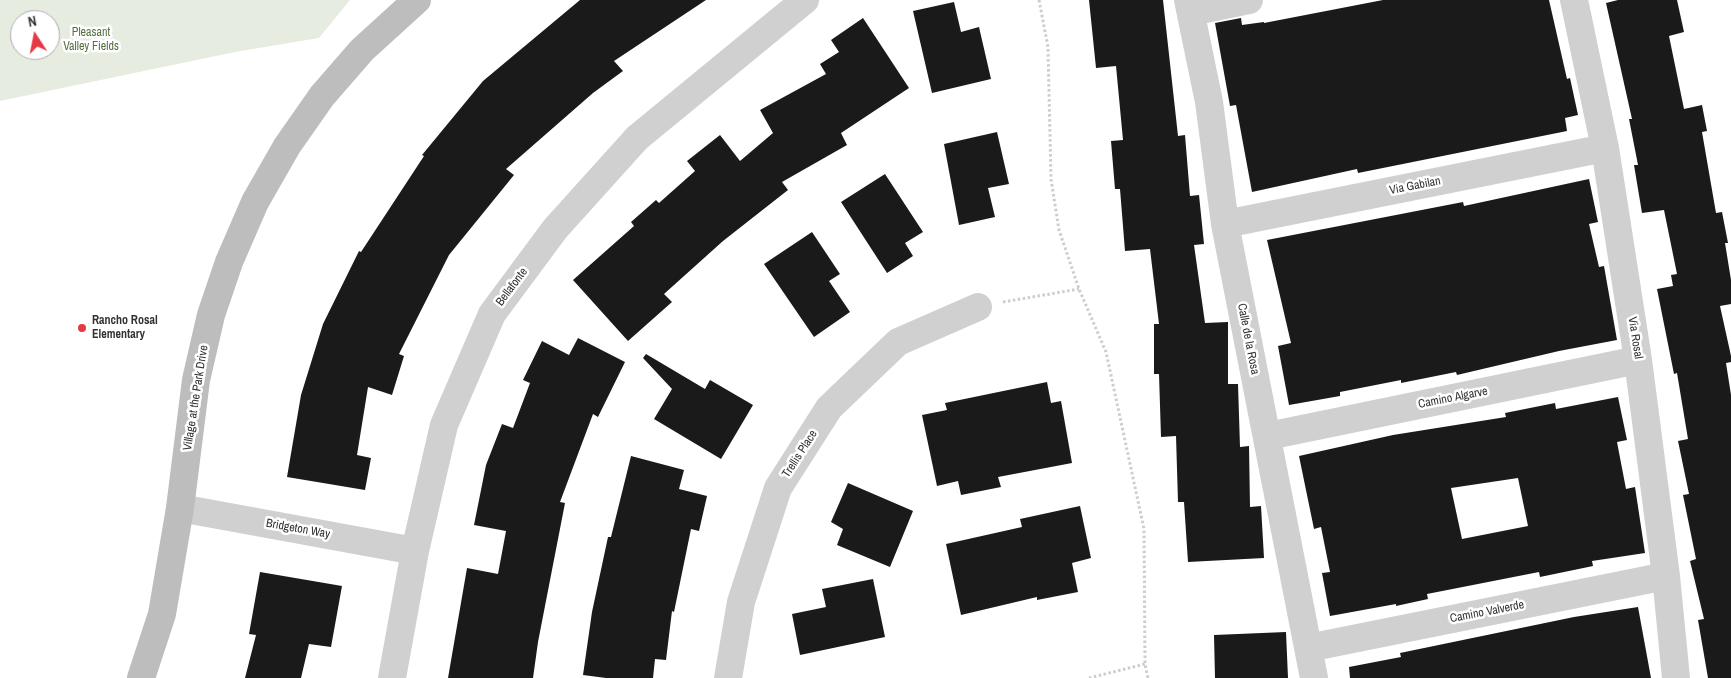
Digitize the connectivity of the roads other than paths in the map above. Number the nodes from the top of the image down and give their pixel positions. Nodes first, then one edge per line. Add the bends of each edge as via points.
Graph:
1 (417, 0) edge
2 (806, 0) edge
3 (1249, 0) edge
4 (1574, 0) edge
5 (1190, 6) edge
6 (1605, 148) junction
7 (1225, 224) junction
8 (978, 307) road end
9 (1638, 360) junction
10 (1268, 436) junction
11 (180, 508) junction
12 (415, 551) junction
13 (1666, 576) junction
14 (1308, 648) junction
15 (141, 678) edge
16 (392, 678) edge
17 (728, 678) edge
18 (1314, 678) edge
19 (1676, 678) edge

1 - 11 street, Village at the Park Drive via 362,50 322,96 287,146 255,202 211,315 196,380
2 - 12 street, Bellafonte via 638,138 555,230 492,314 444,425
3 - 5 street
4 - 6 street, Via Rosal
5 - 7 street, Calle de la Rosa via 1209,102
6 - 7 street, Via Gabilan
6 - 9 street, Via Rosal
7 - 10 street, Calle de la Rosa
8 - 17 street, Trellis Place via 898,342 829,408 778,488 741,602
9 - 10 street, Camino Algarve
9 - 13 street, Via Rosal
10 - 14 street, Calle de la Rosa
11 - 12 street, Bridgeton Way
11 - 15 street, Village at the Park Drive via 162,614
12 - 16 street, Bellafonte
13 - 14 street, Camino Valverde
13 - 19 street, Via Rosal
14 - 18 street, Calle de la Rosa

